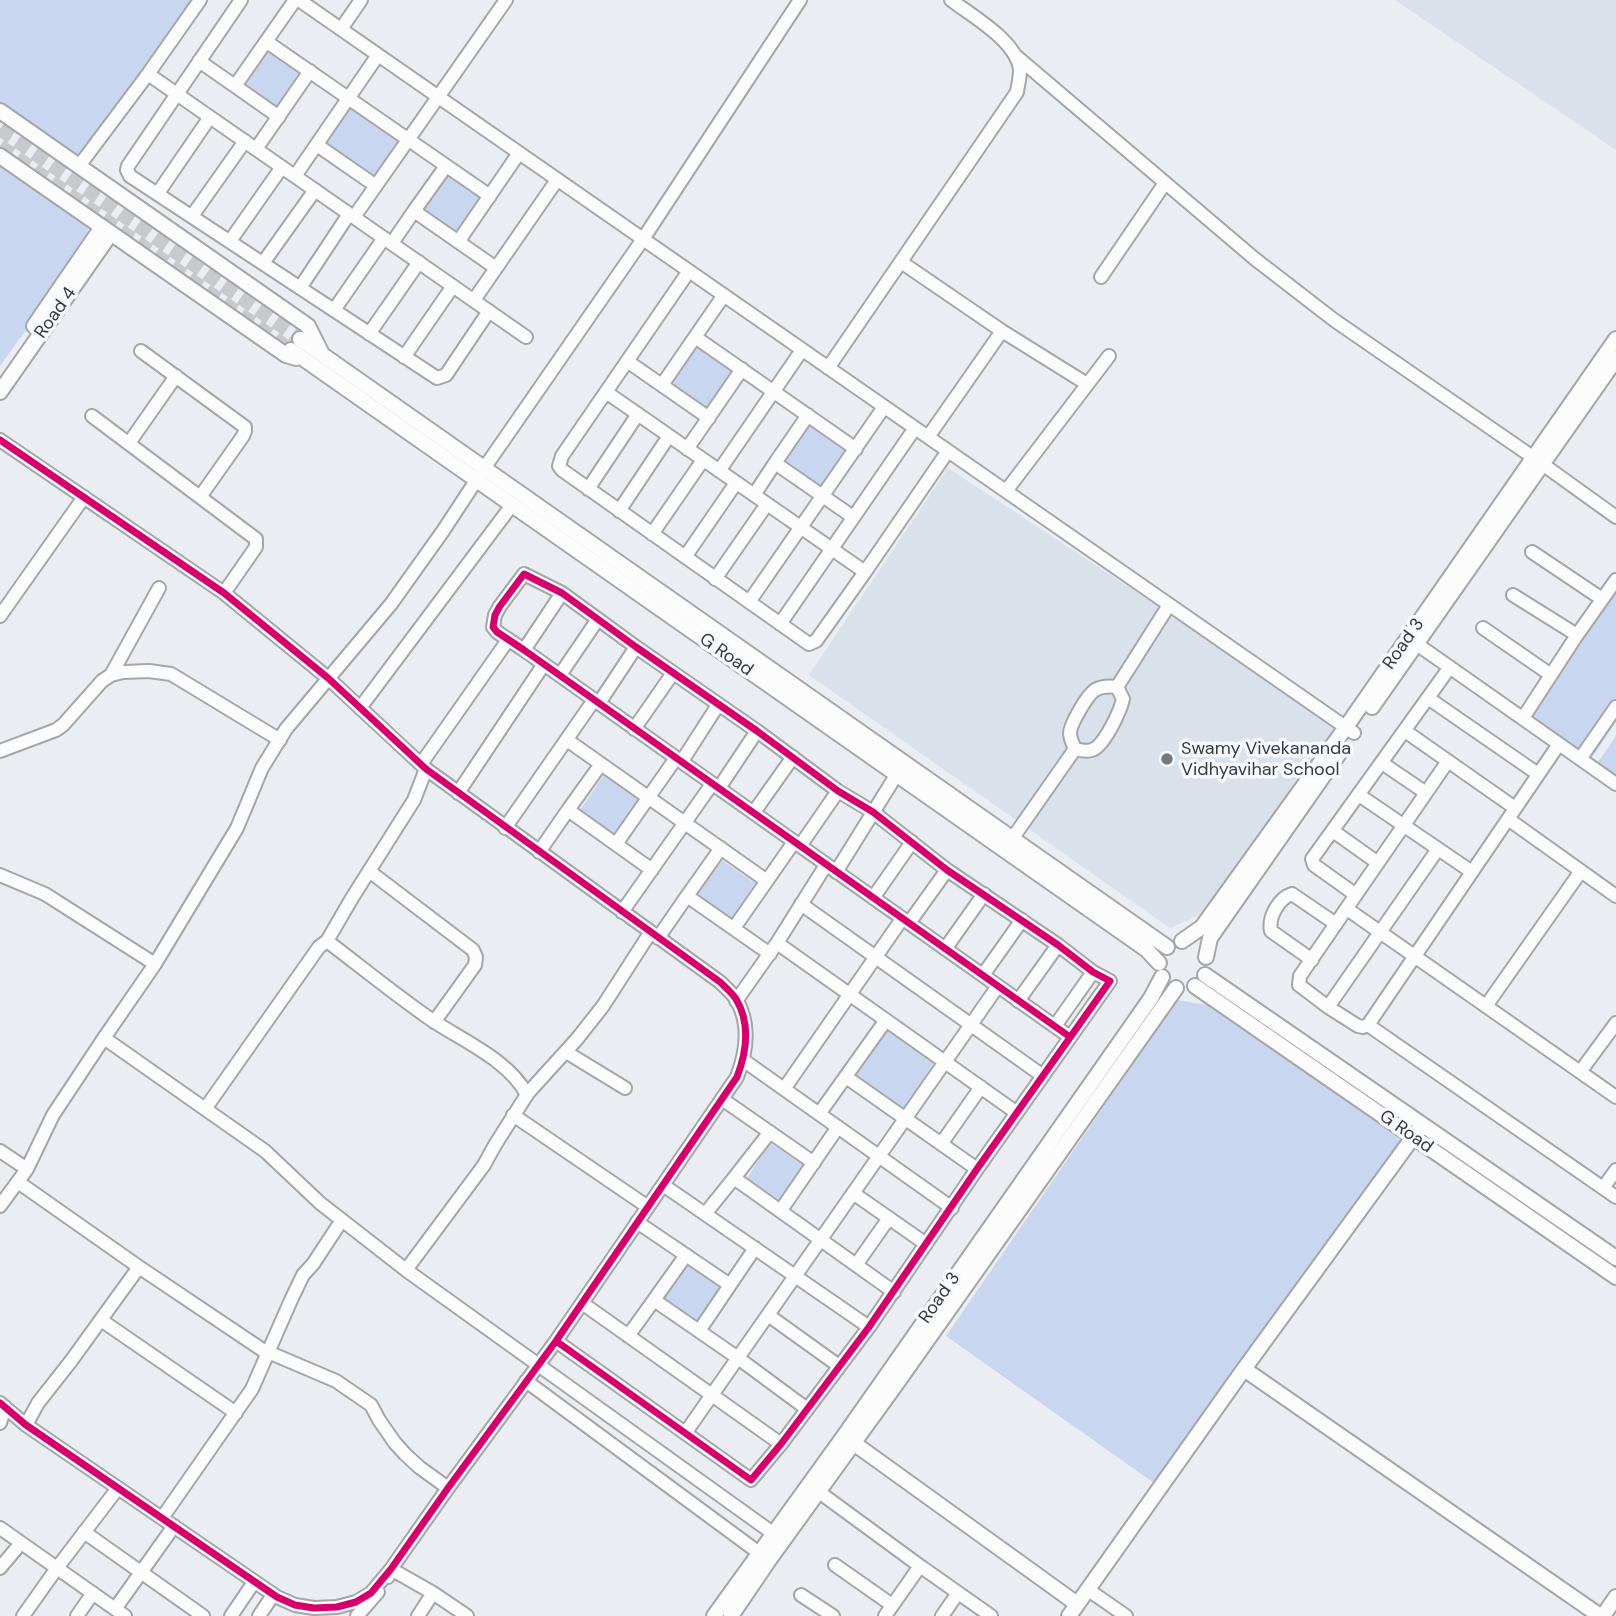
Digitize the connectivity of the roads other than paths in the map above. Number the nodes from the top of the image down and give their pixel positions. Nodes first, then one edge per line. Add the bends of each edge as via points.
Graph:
1 (200, 0) edge
2 (241, 0) edge
3 (297, 0) edge
4 (361, 0) edge
5 (506, 0) edge
6 (800, 0) edge
7 (951, 0) edge
8 (341, 29) junction
9 (267, 42) junction
10 (378, 55) junction
11 (1016, 56) junction
12 (199, 61) junction
13 (310, 71) junction
14 (148, 74) junction
15 (235, 86) junction
16 (177, 94) junction
17 (438, 96) junction
18 (349, 98) junction
19 (0, 111) edge
20 (210, 117) junction
21 (279, 117) junction
22 (408, 139) junction
23 (251, 145) junction
24 (317, 145) junction
25 (519, 153) junction
26 (0, 156) edge
27 (79, 166) junction
28 (446, 166) junction
29 (282, 167) junction
30 (295, 176) junction
31 (557, 180) junction
32 (1165, 183) junction
33 (376, 186) junction
34 (315, 190) junction
35 (158, 193) junction
36 (490, 196) junction
37 (414, 211) junction
38 (352, 215) junction
39 (192, 216) junction
40 (107, 230) junction
41 (643, 239) junction
42 (230, 241) junction
43 (388, 241) junction
44 (458, 242) junction
45 (419, 262) junction
46 (901, 262) junction
47 (262, 263) junction
48 (496, 268) junction
49 (689, 271) junction
50 (1101, 277) dead end
51 (453, 286) junction
52 (300, 288) junction
53 (724, 295) junction
54 (474, 300) junction
55 (334, 310) junction
56 (489, 311) junction
57 (1002, 331) junction
58 (369, 334) junction
59 (526, 337) dead end
60 (695, 337) junction
61 (1616, 339) edge
62 (296, 344) tunnel mouth
63 (802, 350) junction
64 (141, 351) dead end
65 (1109, 356) dead end
66 (404, 357) junction
67 (316, 359) junction
68 (1616, 359) edge
69 (627, 361) junction
70 (828, 368) junction
71 (742, 369) junction
72 (176, 376) junction
73 (0, 377) edge
74 (1087, 384) junction
75 (662, 385) junction
76 (774, 391) junction
77 (0, 392) edge
78 (606, 392) junction
79 (884, 407) junction
80 (638, 414) junction
81 (808, 415) junction
82 (92, 416) dead end
83 (709, 418) junction
84 (915, 428) junction
85 (670, 436) junction
86 (928, 437) junction
87 (0, 440) edge
88 (129, 443) junction
89 (687, 449) junction
90 (856, 449) junction
91 (948, 451) junction
92 (703, 460) junction
93 (1538, 461) junction
94 (775, 463) junction
95 (719, 471) junction
96 (481, 474) junction
97 (736, 483) junction
98 (588, 489) junction
99 (1006, 491) junction
100 (754, 495) junction
101 (823, 496) junction
102 (84, 497) junction
103 (200, 497) junction
104 (767, 504) junction
105 (512, 505) junction
106 (619, 510) junction
107 (853, 517) junction
108 (1616, 517) edge
109 (801, 528) junction
110 (652, 534) junction
111 (831, 549) junction
112 (1532, 552) dead end
113 (685, 557) junction
114 (865, 572) junction
115 (715, 579) junction
116 (1616, 580) edge
117 (159, 588) dead end
118 (223, 593) junction
119 (562, 593) junction
120 (1513, 595) dead end
121 (1602, 599) junction
122 (749, 602) junction
123 (1169, 605) junction
124 (0, 616) edge
125 (598, 620) junction
126 (780, 624) junction
127 (1483, 628) dead end
128 (1577, 635) junction
129 (508, 640) junction
130 (1412, 640) junction
131 (636, 647) junction
132 (524, 650) junction
133 (544, 664) junction
134 (1450, 667) junction
135 (673, 673) junction
136 (111, 675) junction
137 (560, 675) junction
138 (1551, 675) junction
139 (328, 678) junction
140 (1117, 687) junction
141 (1428, 698) junction
142 (596, 702) junction
143 (718, 705) junction
144 (1616, 706) edge
145 (360, 708) junction
146 (1523, 719) junction
147 (634, 729) junction
148 (1350, 730) junction
149 (757, 731) junction
150 (1405, 731) junction
151 (280, 740) junction
152 (567, 740) junction
153 (1559, 744) junction
154 (1075, 749) junction
155 (0, 751) edge
156 (793, 757) junction
157 (1580, 759) junction
158 (679, 760) junction
159 (1448, 761) junction
160 (1382, 763) junction
161 (601, 764) junction
162 (424, 767) junction
163 (1538, 774) junction
164 (897, 775) junction
165 (1616, 784) edge
166 (716, 786) junction
167 (838, 791) junction
168 (458, 793) junction
169 (1426, 793) junction
170 (1359, 795) junction
171 (648, 797) junction
172 (568, 810) junction
173 (754, 812) junction
174 (873, 812) junction
175 (1511, 814) junction
176 (685, 823) junction
177 (1404, 825) junction
178 (505, 828) junction
179 (1333, 831) junction
180 (1012, 839) junction
181 (912, 842) junction
182 (616, 844) junction
183 (797, 844) junction
184 (721, 848) junction
185 (1437, 849) junction
186 (539, 852) junction
187 (1378, 863) junction
188 (831, 869) junction
189 (652, 870) junction
190 (947, 870) junction
191 (369, 871) junction
192 (1581, 871) junction
193 (1472, 872) junction
194 (0, 875) edge
195 (767, 881) junction
196 (984, 894) junction
197 (1356, 895) junction
198 (687, 896) junction
199 (1616, 896) edge
200 (873, 898) junction
201 (801, 904) junction
202 (1347, 909) junction
203 (622, 912) junction
204 (1021, 920) junction
205 (906, 921) junction
206 (1336, 924) junction
207 (734, 928) junction
208 (1380, 932) junction
209 (654, 936) junction
210 (327, 941) junction
211 (1182, 941) junction
212 (1058, 945) junction
213 (1167, 947) junction
214 (774, 948) junction
215 (945, 949) junction
216 (1415, 956) junction
217 (876, 957) junction
218 (1206, 957) junction
219 (1312, 960) junction
220 (155, 964) junction
221 (1161, 970) junction
222 (1093, 972) junction
223 (983, 975) junction
224 (1200, 980) junction
225 (998, 986) junction
226 (1176, 988) junction
227 (850, 994) junction
228 (736, 1001) junction
229 (1018, 1001) junction
230 (1486, 1006) junction
231 (1328, 1007) junction
232 (886, 1020) junction
233 (435, 1022) junction
234 (1616, 1023) edge
235 (971, 1025) junction
236 (1368, 1025) junction
237 (1055, 1026) junction
238 (1070, 1037) junction
239 (104, 1038) junction
240 (566, 1052) junction
241 (743, 1060) junction
242 (945, 1062) junction
243 (1580, 1072) junction
244 (1043, 1076) junction
245 (846, 1077) junction
246 (981, 1087) junction
247 (625, 1088) dead end
248 (784, 1089) junction
249 (527, 1095) junction
250 (1616, 1097) edge
251 (722, 1099) junction
252 (205, 1109) junction
253 (1017, 1113) junction
254 (819, 1114) junction
255 (513, 1115) junction
256 (905, 1119) junction
257 (1423, 1124) junction
258 (838, 1127) junction
259 (770, 1132) junction
260 (1413, 1137) junction
261 (941, 1144) junction
262 (0, 1151) edge
263 (879, 1156) junction
264 (814, 1163) junction
265 (27, 1169) junction
266 (977, 1170) junction
267 (1616, 1170) edge
268 (734, 1178) junction
269 (18, 1182) junction
270 (663, 1185) junction
271 (1603, 1188) junction
272 (853, 1193) junction
273 (1616, 1197) edge
274 (0, 1206) edge
275 (648, 1207) junction
276 (952, 1208) junction
277 (781, 1210) junction
278 (707, 1215) junction
279 (889, 1218) junction
280 (342, 1220) junction
281 (637, 1222) junction
282 (821, 1240) junction
283 (926, 1244) junction
284 (755, 1248) junction
285 (686, 1255) junction
286 (1616, 1258) edge
287 (856, 1265) junction
288 (139, 1267) junction
289 (406, 1270) junction
290 (796, 1275) junction
291 (1616, 1277) edge
292 (730, 1285) junction
293 (894, 1292) junction
294 (654, 1300) junction
295 (582, 1303) junction
296 (768, 1315) junction
297 (101, 1320) junction
298 (869, 1326) junction
299 (699, 1331) junction
300 (628, 1336) junction
301 (556, 1341) junction
302 (267, 1353) junction
303 (738, 1358) junction
304 (538, 1365) junction
305 (839, 1366) junction
306 (1244, 1369) junction
307 (526, 1381) junction
308 (712, 1396) junction
309 (2, 1405) edge
310 (807, 1409) junction
311 (236, 1413) junction
312 (0, 1423) edge
313 (26, 1425) junction
314 (686, 1432) junction
315 (849, 1440) junction
316 (781, 1444) junction
317 (118, 1488) junction
318 (448, 1488) junction
319 (819, 1492) junction
320 (162, 1518) junction
321 (174, 1526) junction
322 (0, 1528) edge
323 (84, 1532) junction
324 (779, 1538) junction
325 (21, 1543) junction
326 (764, 1556) junction
327 (835, 1565) dead end
328 (920, 1566) junction
329 (0, 1568) edge
330 (57, 1568) junction
331 (391, 1569) junction
332 (141, 1572) junction
333 (254, 1582) junction
334 (1087, 1589) junction
335 (958, 1592) junction
336 (93, 1593) junction
337 (433, 1593) junction
338 (801, 1595) dead end
339 (275, 1596) junction
340 (1616, 1597) edge
341 (1073, 1610) edge
342 (888, 1611) edge
343 (121, 1614) edge
344 (23, 1616) edge
345 (77, 1616) edge
346 (203, 1616) edge
347 (231, 1616) edge
348 (259, 1616) edge
349 (303, 1616) edge
350 (357, 1616) edge
351 (418, 1616) edge
352 (467, 1616) edge
353 (714, 1616) edge
354 (731, 1616) edge
355 (833, 1616) edge
356 (942, 1616) edge
357 (991, 1616) edge
358 (1126, 1616) edge
359 (1601, 1616) edge

1 - 14 street
2 - 12 street
3 - 8 street
3 - 9 street
4 - 8 street
5 - 17 street
6 - 41 street
7 - 11 street via 1003,40
8 - 10 street
9 - 13 street
9 - 15 street
10 - 17 street
10 - 18 street
11 - 32 street
11 - 46 street via 1020,71 1017,92
12 - 15 street
12 - 16 street
13 - 18 street
13 - 21 street
14 - 16 street
14 - 27 street
15 - 21 street
16 - 20 street
16 - 35 street via 127,170
17 - 22 street
17 - 25 street
18 - 22 street
18 - 24 street
19 - 27 street
20 - 23 street
20 - 35 street
21 - 23 street
22 - 28 street
22 - 33 street
23 - 29 street
23 - 39 street
24 - 30 street
24 - 33 street
25 - 31 street
25 - 36 street
26 - 40 street
27 - 67 street via 308,326
28 - 36 street
28 - 37 street
29 - 30 street
29 - 42 street
30 - 34 street
31 - 41 street
31 - 48 street
32 - 50 street
32 - 93 street via 1334,320
33 - 38 street
34 - 38 street
34 - 47 street
35 - 39 street
36 - 44 street
37 - 43 street
37 - 44 street
38 - 43 street
38 - 52 street
39 - 42 street
40 - 67 street via 286,355
40 - 73 street, Road 4
40 - 77 street, Road 4
41 - 49 street
41 - 96 street
42 - 47 street
43 - 45 street
43 - 55 street
44 - 48 street
45 - 51 street
45 - 58 street
46 - 57 street
46 - 70 street
47 - 52 street
48 - 54 street
49 - 53 street
49 - 69 street
51 - 54 street
51 - 66 street
52 - 55 street
53 - 60 street
53 - 63 street
54 - 56 street
55 - 58 street
56 - 59 street
56 - 66 street via 446,376 437,378
57 - 74 street
57 - 86 street
58 - 66 street
60 - 71 street
60 - 75 street
61 - 93 street, Road 3
62 - 67 street, G Road
63 - 70 street
63 - 76 street
64 - 72 street
65 - 74 street
67 - 96 street, G Road
68 - 93 street, Road 3
69 - 75 street
69 - 78 street
70 - 79 street
71 - 76 street
71 - 83 street
72 - 88 street
72 - 103 street via 245,427
74 - 99 street
75 - 83 street
76 - 81 street
76 - 95 street
78 - 80 street
78 - 98 street via 560,462 562,470
79 - 84 street
79 - 90 street
80 - 85 street
80 - 98 street
81 - 90 street
81 - 94 street
82 - 88 street
83 - 89 street
84 - 86 street
84 - 107 street
85 - 89 street
85 - 106 street
86 - 91 street
87 - 102 street
88 - 103 street
89 - 92 street
90 - 101 street
91 - 99 street
91 - 114 street
92 - 95 street
92 - 110 street
93 - 108 street
93 - 130 street, Road 3
94 - 100 street
94 - 101 street
95 - 97 street
96 - 105 street, G Road
96 - 139 street via 391,604
96 - 180 street, G Road
97 - 100 street
97 - 113 street
98 - 106 street
99 - 123 street
100 - 104 street
101 - 107 street
101 - 109 street
102 - 118 street
102 - 124 street
103 - 118 street via 257,543
104 - 109 street
104 - 115 street
105 - 145 street
105 - 164 street, G Road
106 - 110 street
107 - 111 street
109 - 111 street
109 - 122 street
110 - 113 street
111 - 114 street
111 - 126 street
112 - 121 street
113 - 115 street
114 - 126 street via 813,643
115 - 122 street
116 - 121 street
117 - 136 street
118 - 139 street
119 - 125 street
119 - 129 street via 524,574 493,622
119 - 132 street
120 - 128 street
121 - 128 street
122 - 126 street
123 - 140 street
123 - 148 street
125 - 131 street
125 - 137 street
127 - 138 street
128 - 138 street
129 - 132 street
129 - 162 street
130 - 134 street
130 - 148 street, Road 3
131 - 135 street
131 - 142 street
132 - 133 street
133 - 137 street
133 - 168 street
134 - 141 street
134 - 146 street
135 - 143 street
135 - 147 street
136 - 151 street via 171,674
136 - 155 street via 56,730
137 - 142 street
138 - 146 street
139 - 145 street
139 - 151 street
140 - 154 street via 1089,694 1069,730
140 - 154 street via 1124,699 1103,740 1088,752
141 - 150 street
141 - 163 street
142 - 147 street
142 - 152 street
143 - 149 street
143 - 158 street
144 - 157 street
145 - 162 street
146 - 153 street
147 - 158 street
148 - 211 street, Road 3 via 1202,927
148 - 218 street, Road 3 via 1210,938
149 - 156 street
149 - 166 street
150 - 159 street
150 - 160 street
151 - 220 street via 262,768 237,828
152 - 161 street
152 - 178 street
153 - 157 street
153 - 163 street
154 - 180 street
156 - 167 street
156 - 173 street
157 - 165 street
158 - 166 street
158 - 171 street
159 - 169 street
159 - 175 street
160 - 169 street
160 - 170 street
161 - 171 street
161 - 172 street
162 - 168 street
162 - 191 street via 414,800
163 - 175 street
164 - 174 street
164 - 221 street, G Road via 1147,950
166 - 173 street
166 - 176 street
167 - 174 street
167 - 183 street
168 - 178 street
169 - 177 street
170 - 177 street
170 - 179 street
171 - 176 street
171 - 182 street
172 - 182 street
172 - 186 street
173 - 183 street
174 - 181 street
174 - 188 street
175 - 192 street
175 - 193 street
176 - 184 street
176 - 189 street
177 - 185 street
177 - 187 street
178 - 186 street
179 - 187 street
179 - 197 street via 1312,862
180 - 213 street, G Road
181 - 190 street
181 - 200 street
182 - 189 street
183 - 188 street
183 - 195 street
184 - 195 street
184 - 198 street
185 - 193 street
185 - 208 street
186 - 203 street
187 - 197 street
188 - 200 street
188 - 201 street
189 - 203 street
190 - 196 street
190 - 205 street
191 - 210 street
191 - 233 street via 473,950 475,965
192 - 199 street
192 - 230 street
193 - 216 street
194 - 220 street via 45,894
195 - 207 street
196 - 204 street
196 - 215 street
197 - 202 street
198 - 207 street
198 - 209 street
200 - 205 street
201 - 214 street
201 - 217 street
202 - 206 street
202 - 208 street
203 - 209 street
204 - 212 street
204 - 223 street
205 - 215 street
205 - 217 street
206 - 219 street
206 - 219 street via 1292,894 1274,912 1271,931
207 - 214 street
208 - 216 street
208 - 231 street
209 - 228 street via 720,982
209 - 240 street
210 - 233 street
210 - 252 street via 318,947
211 - 213 street
211 - 218 street via 1196,945
212 - 222 street
212 - 229 street
213 - 221 street
214 - 227 street
214 - 228 street
215 - 223 street
216 - 230 street
216 - 236 street
217 - 227 street
217 - 235 street
218 - 224 street
219 - 231 street via 1298,983
220 - 239 street
221 - 226 street
221 - 315 street, Road 3 via 1151,998
222 - 237 street
222 - 238 street via 1110,981
223 - 225 street
224 - 226 street
224 - 257 street, G Road
224 - 260 street, G Road
225 - 229 street
225 - 235 street
226 - 315 street, Road 3
227 - 232 street
227 - 248 street
228 - 241 street via 744,1018
229 - 237 street
230 - 243 street
231 - 236 street via 1360,1027
232 - 242 street
232 - 245 street
233 - 249 street via 489,1056
234 - 243 street
235 - 242 street
235 - 244 street
236 - 271 street
237 - 238 street
238 - 244 street
239 - 252 street
239 - 265 street via 53,1115
240 - 247 street
240 - 249 street
241 - 248 street
241 - 251 street
242 - 246 street
242 - 256 street
243 - 250 street
244 - 253 street
245 - 254 street
245 - 256 street
246 - 253 street
246 - 261 street
248 - 254 street
249 - 255 street
251 - 259 street
251 - 270 street
252 - 280 street via 265,1151
253 - 266 street
254 - 258 street
255 - 275 street
255 - 289 street via 484,1165
256 - 261 street
256 - 263 street
257 - 260 street
257 - 286 street, G Road
258 - 263 street
258 - 264 street
259 - 264 street
259 - 268 street
260 - 291 street, G Road
260 - 306 street
261 - 266 street
262 - 265 street
263 - 272 street
263 - 276 street
264 - 277 street
265 - 269 street
266 - 276 street
267 - 271 street
268 - 277 street
268 - 278 street
269 - 274 street
269 - 288 street
270 - 275 street
270 - 278 street
271 - 273 street
272 - 279 street
272 - 282 street
275 - 281 street
276 - 283 street
277 - 282 street
278 - 284 street
279 - 283 street
279 - 287 street
280 - 289 street
280 - 302 street via 303,1275
281 - 285 street
281 - 295 street
282 - 287 street
282 - 290 street
283 - 293 street
284 - 290 street
284 - 292 street
285 - 292 street
285 - 294 street
287 - 293 street
288 - 297 street
288 - 302 street
289 - 304 street
290 - 296 street
290 - 298 street
292 - 299 street
293 - 298 street
294 - 299 street
294 - 300 street
295 - 300 street
295 - 301 street
296 - 303 street
296 - 305 street
297 - 311 street
297 - 313 street
298 - 305 street
299 - 303 street
300 - 308 street
301 - 304 street
301 - 314 street
302 - 311 street
302 - 318 street via 336,1381 371,1405 405,1454
303 - 308 street
303 - 310 street
304 - 307 street
304 - 324 street
305 - 310 street
306 - 334 street
306 - 359 street
307 - 318 street
307 - 326 street
308 - 314 street
308 - 316 street
309 - 312 street
309 - 313 street
310 - 316 street
311 - 320 street
313 - 317 street
314 - 316 street via 751,1480
315 - 319 street, Road 3
315 - 324 street, Road 3
315 - 341 street
317 - 320 street
317 - 323 street
318 - 331 street
319 - 324 street, Road 3
319 - 328 street
320 - 321 street
321 - 332 street
321 - 333 street
322 - 325 street
323 - 330 street
323 - 332 street
324 - 326 street, Road 3
325 - 329 street
325 - 330 street
326 - 353 street, Road 3
326 - 354 street, Road 3
327 - 342 street
328 - 335 street
328 - 342 street
330 - 336 street
330 - 344 street
331 - 337 street
331 - 339 street via 371,1592 337,1607 295,1605
331 - 350 street
332 - 343 street
332 - 346 street
333 - 339 street
333 - 347 street
334 - 341 street
334 - 358 street
335 - 356 street
335 - 357 street
336 - 343 street
336 - 345 street
337 - 351 street
337 - 352 street
338 - 355 street
339 - 348 street
339 - 349 street
340 - 359 street

